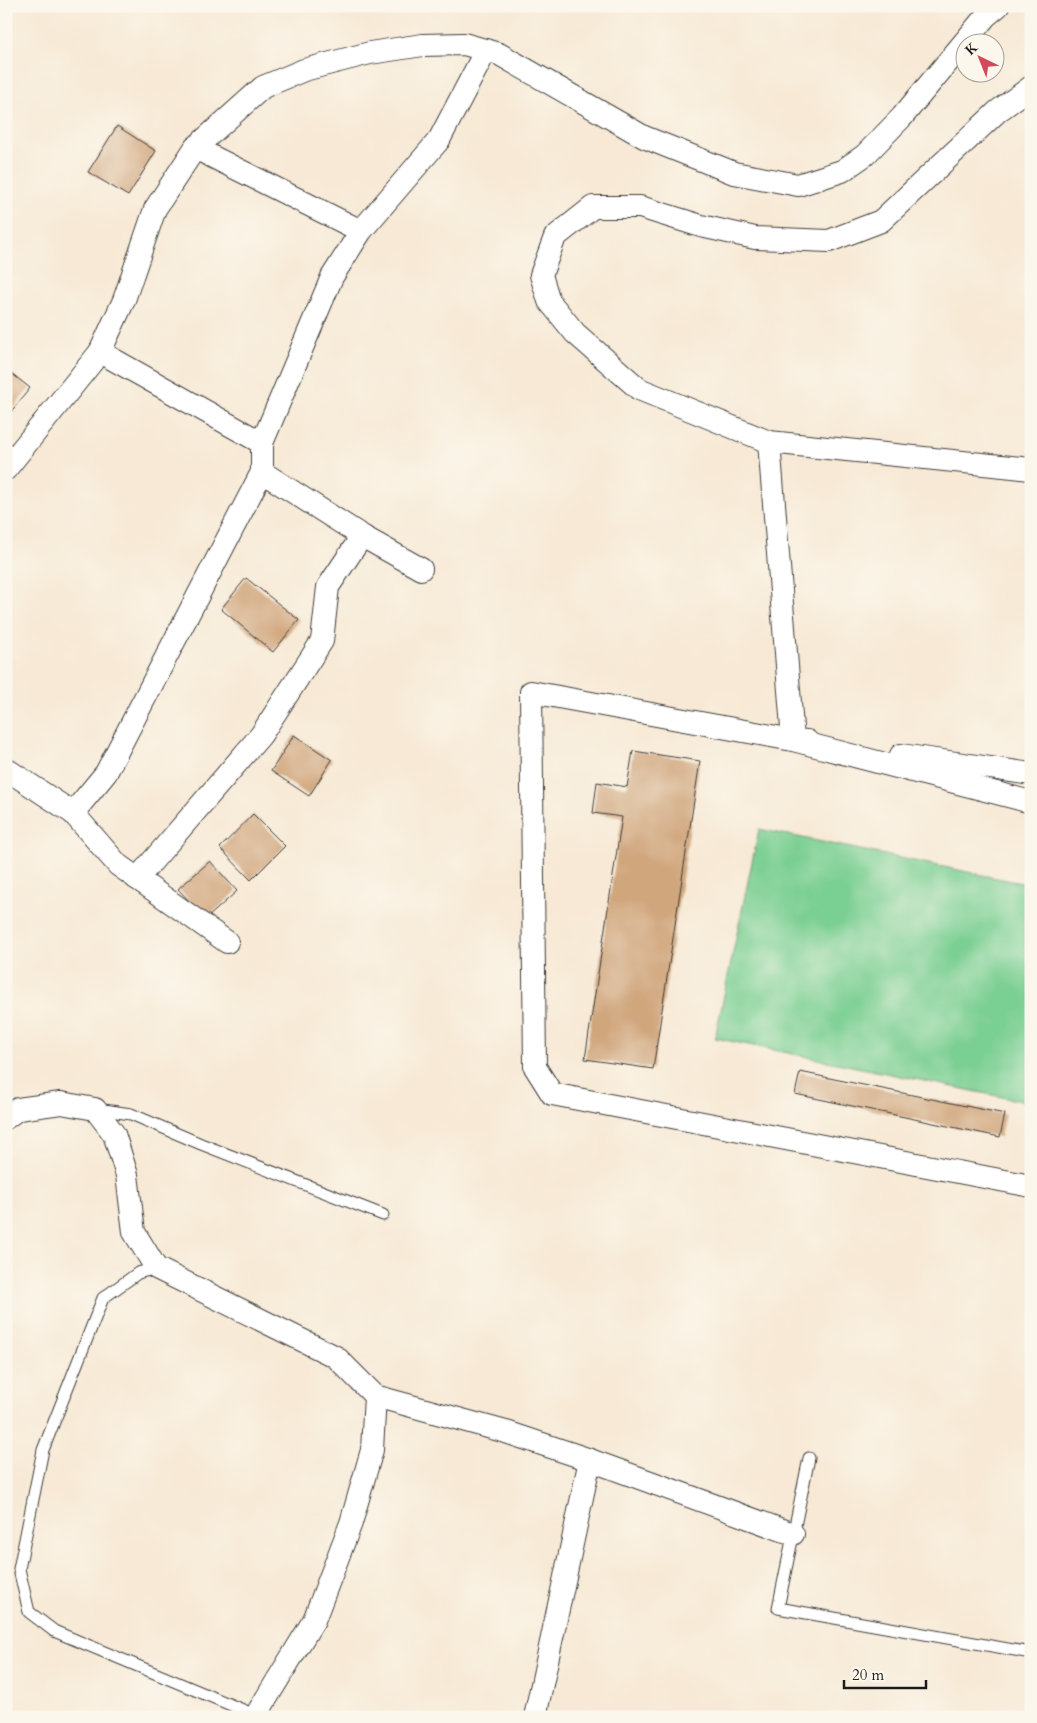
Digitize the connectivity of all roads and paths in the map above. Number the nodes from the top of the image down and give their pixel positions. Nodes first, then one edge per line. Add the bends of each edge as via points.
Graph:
1 (998, 6) edge
2 (486, 50) junction
3 (1031, 87) edge
4 (195, 148) junction
5 (361, 231) junction
6 (100, 352) junction
7 (769, 442) junction
8 (262, 443) junction
9 (6, 469) edge
10 (1031, 469) edge
11 (262, 472) junction
12 (362, 536) junction
13 (421, 569) dead end
14 (793, 740) junction
15 (6, 769) edge
16 (1031, 774) edge
17 (1031, 802) edge
18 (73, 813) junction
19 (137, 878) junction
20 (227, 942) dead end
21 (95, 1109) junction
22 (6, 1118) edge
23 (1031, 1186) edge
24 (383, 1215) dead end
25 (156, 1268) junction
26 (375, 1396) junction
27 (809, 1458) dead end
28 (590, 1460) junction
29 (793, 1534) junction
30 (1031, 1653) edge
31 (255, 1716) edge
32 (535, 1717) edge

1 - 2 street via 865,156 842,171 798,185 734,173 644,137
2 - 4 street via 464,44 423,45 370,53 304,70 263,87
2 - 5 street via 439,140
3 - 7 street via 998,111 881,220 830,241 755,238 640,208 593,208 555,237 541,275 549,301 575,333 639,389
4 - 5 street
4 - 6 street via 155,209 124,300
5 - 8 street via 332,277
6 - 8 street
6 - 9 street
7 - 10 street
7 - 14 street
8 - 11 street
11 - 12 street
11 - 18 street via 106,773
12 - 13 street
12 - 19 street via 328,587 322,641 261,735
14 - 16 street
14 - 17 street
14 - 23 street via 531,692 535,1067 552,1094
15 - 18 street
18 - 19 street via 118,865
19 - 20 street
21 - 22 street via 60,1103 18,1109
21 - 24 lane via 131,1114
21 - 25 street via 114,1134 127,1175 134,1232
25 - 26 street via 336,1357
25 - 31 lane via 138,1272 103,1298 43,1450 19,1569 29,1612 54,1631
26 - 28 street via 506,1432
26 - 31 street via 372,1450 351,1523 314,1620
27 - 29 lane
28 - 29 street
28 - 32 street
29 - 30 lane via 778,1608

